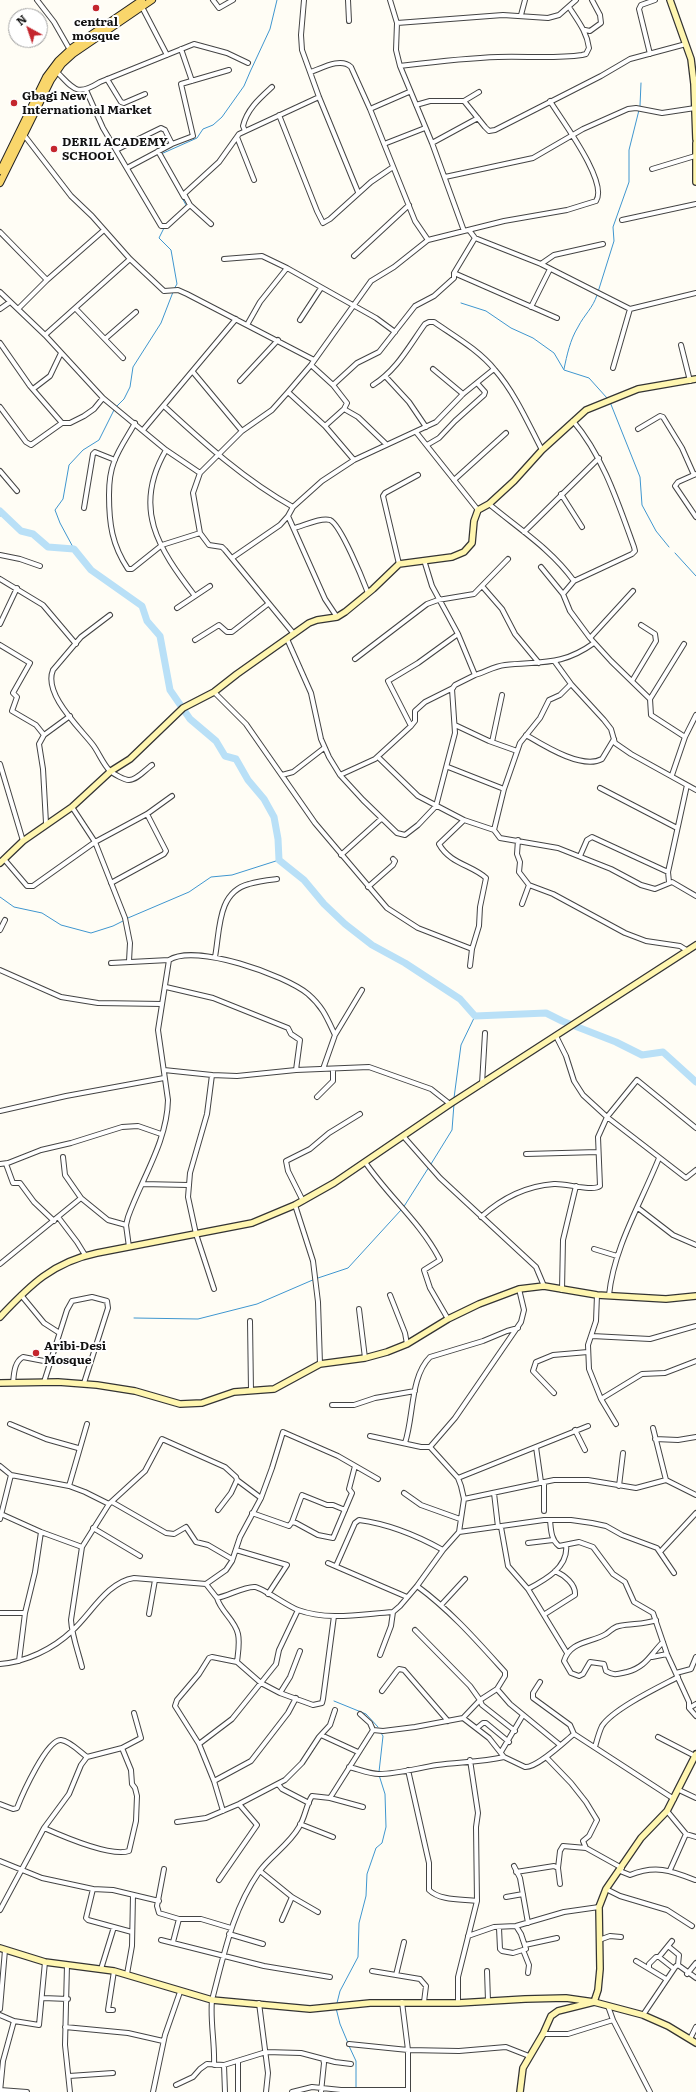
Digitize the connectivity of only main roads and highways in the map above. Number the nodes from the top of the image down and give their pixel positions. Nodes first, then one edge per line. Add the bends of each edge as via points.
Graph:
1 (152, 0) edge
2 (142, 3) edge
3 (2, 172) edge
4 (0, 184) edge

1 - 2 main road
2 - 3 main road via 72,54 56,71
2 - 3 main road via 70,50 58,61 46,77
3 - 4 main road

